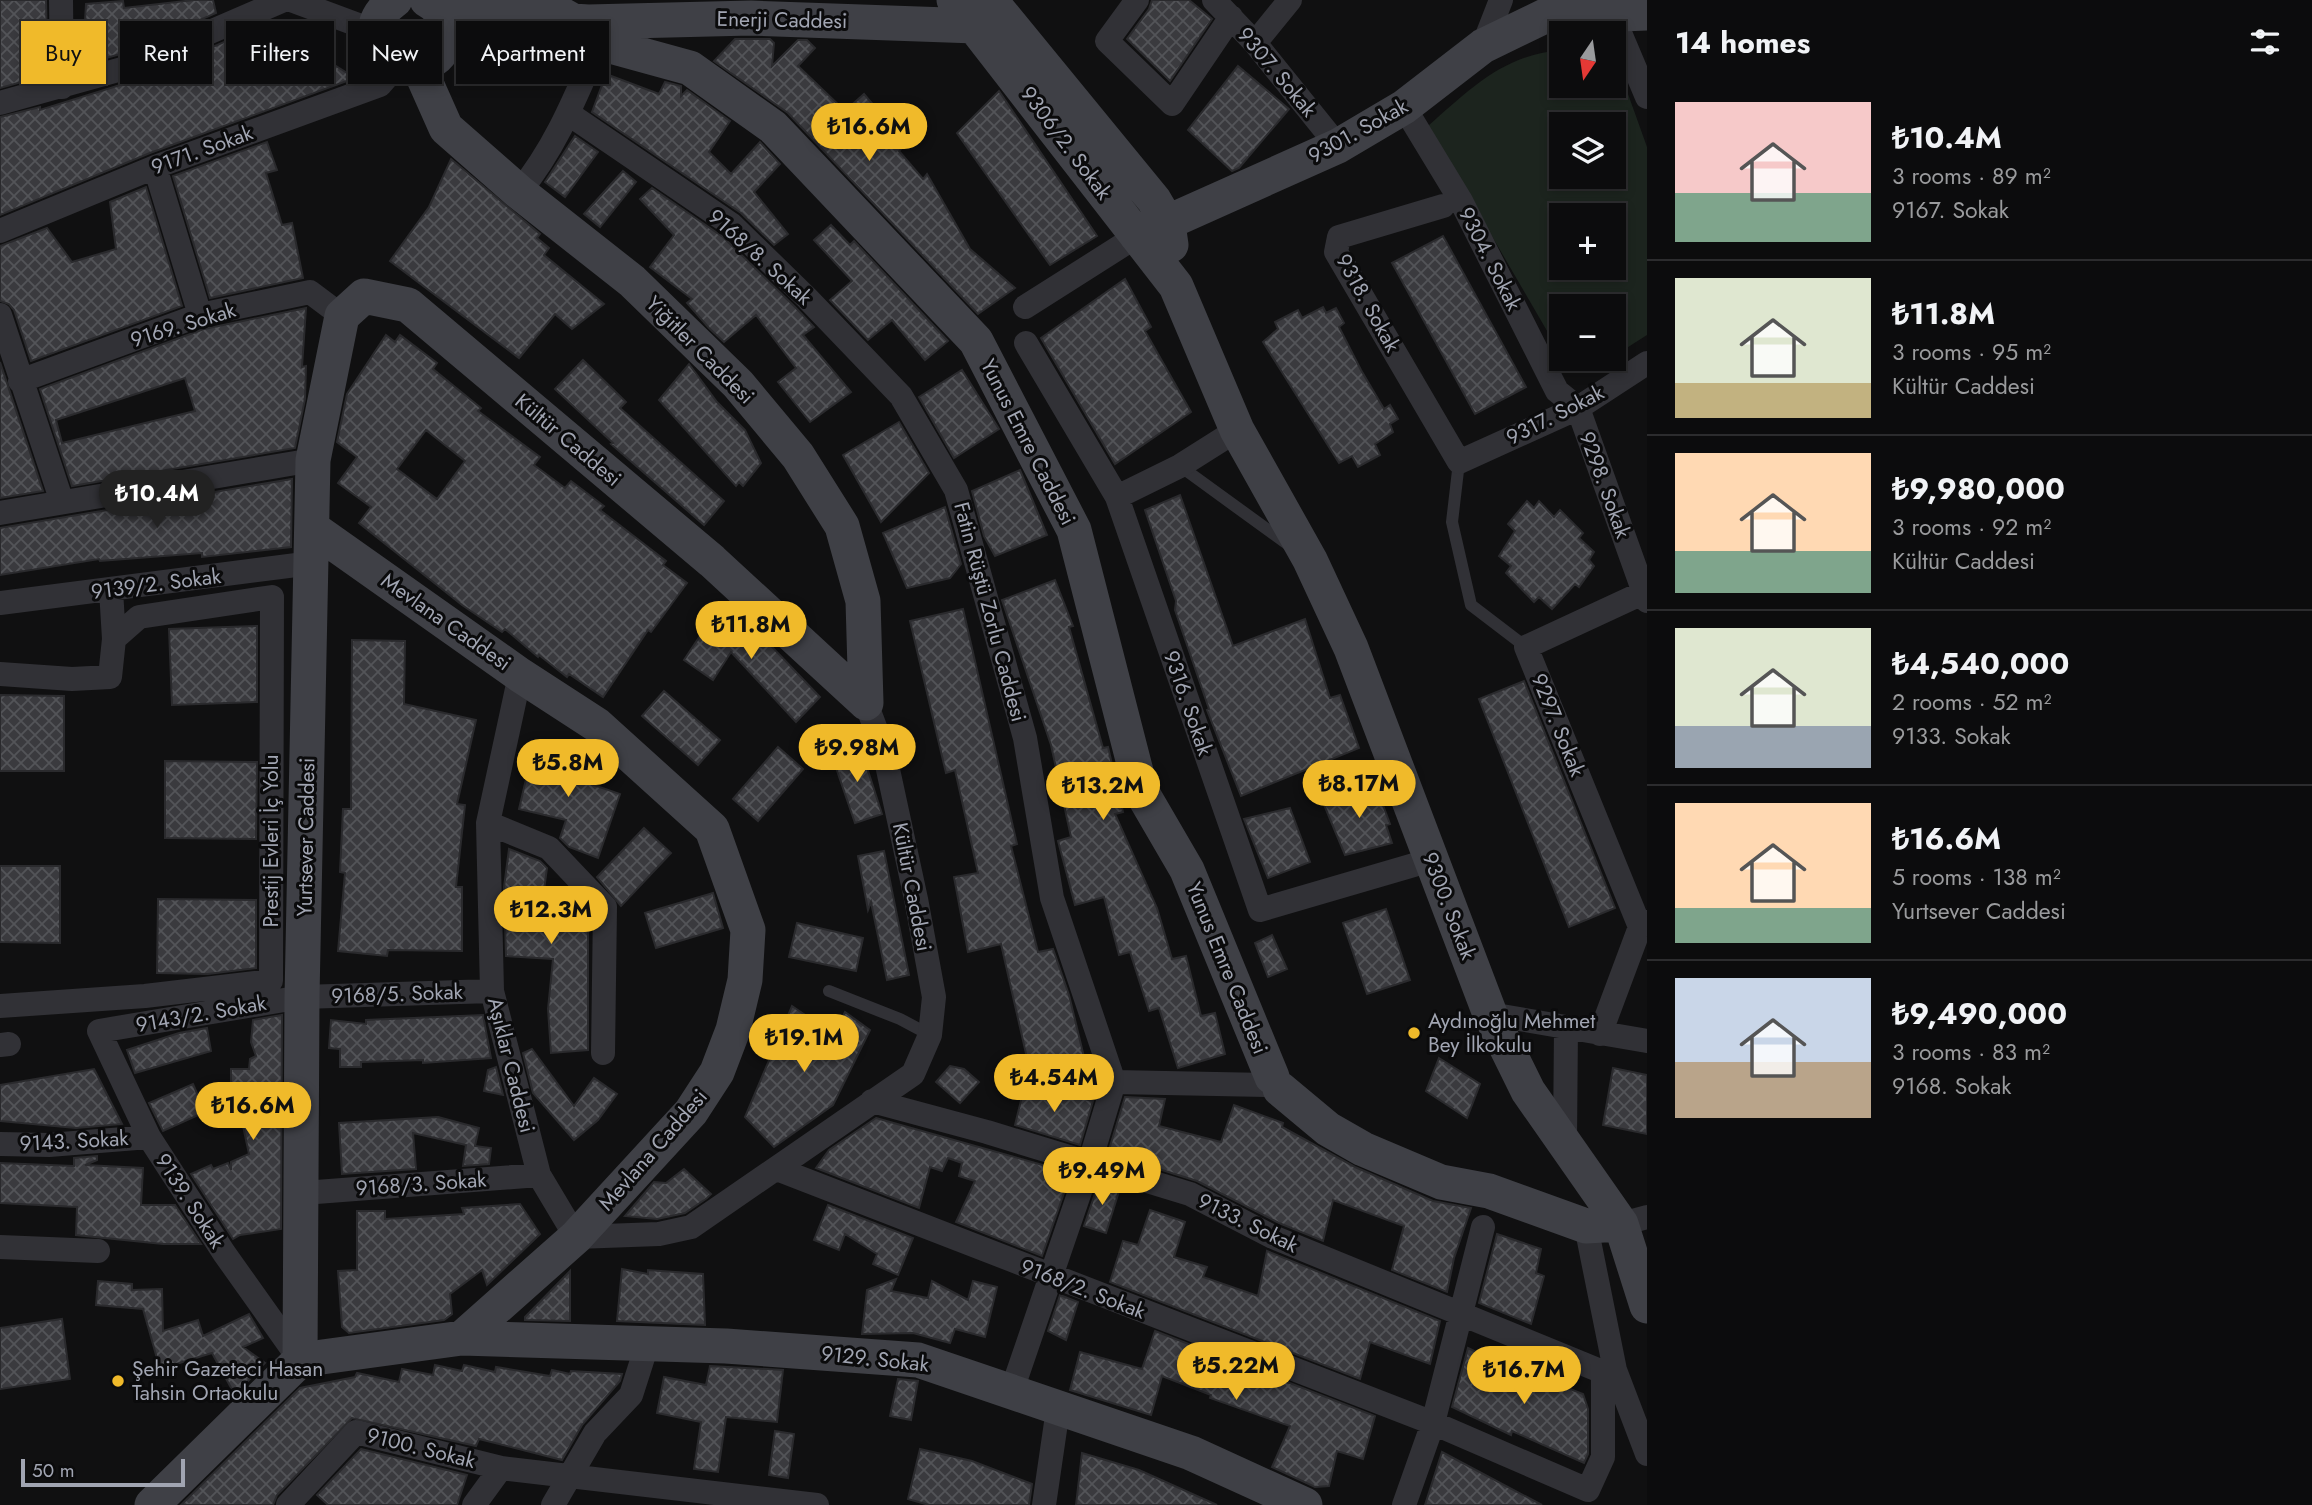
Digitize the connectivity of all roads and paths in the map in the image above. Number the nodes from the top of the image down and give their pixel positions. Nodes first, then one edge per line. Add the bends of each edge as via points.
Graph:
1 (61, 0) edge
2 (284, 0) edge
3 (291, 0) edge
4 (395, 0) edge
5 (954, 0) edge
6 (1137, 0) edge
7 (1290, 0) edge
8 (1501, 0) edge
9 (1578, 0) edge
10 (1612, 7) edge
11 (1222, 9) edge
12 (983, 13) edge
13 (1647, 13) edge
14 (438, 16) edge
15 (1536, 18) junction
16 (348, 21) edge
17 (380, 21) edge
18 (468, 21) edge
19 (609, 21) edge
20 (609, 32) edge
21 (1255, 43) junction
22 (1483, 46) junction
23 (381, 84) edge
24 (421, 84) edge
25 (575, 84) edge
26 (62, 87) junction
27 (1647, 97) edge
28 (0, 103) edge
29 (1404, 107) junction
30 (569, 114) junction
31 (1338, 146) junction
32 (155, 167) junction
33 (519, 192) junction
34 (1443, 206) dead end
35 (1152, 230) junction
36 (0, 231) edge
37 (1025, 307) dead end
38 (0, 315) edge
39 (200, 316) junction
40 (342, 316) junction
41 (1026, 343) dead end
42 (1647, 363) edge
43 (20, 381) junction
44 (901, 396) joint
45 (1578, 408) junction
46 (1237, 430) junction
47 (313, 460) junction
48 (1459, 462) junction
49 (1180, 466) junction
50 (1117, 497) junction
51 (62, 502) junction
52 (0, 513) edge
53 (312, 528) junction
54 (1310, 560) junction
55 (312, 563) junction
56 (111, 590) junction
57 (1646, 595) edge
58 (0, 603) edge
59 (114, 639) junction
60 (1526, 647) junction
61 (0, 674) edge
62 (520, 675) junction
63 (866, 703) junction
64 (488, 823) junction
65 (1431, 860) junction
66 (1644, 924) edge
67 (492, 991) junction
68 (829, 991) dead end
69 (302, 996) junction
70 (0, 1006) edge
71 (1490, 1014) junction
72 (1566, 1027) junction
73 (99, 1031) joint
74 (1600, 1034) junction
75 (930, 1035) junction
76 (1647, 1041) edge
77 (603, 1053) dead end
78 (1114, 1082) junction
79 (1273, 1084) junction
80 (872, 1101) junction
81 (149, 1137) junction
82 (1565, 1140) junction
83 (0, 1144) edge
84 (1090, 1164) junction
85 (777, 1169) junction
86 (539, 1175) junction
87 (303, 1193) junction
88 (1634, 1220) edge
89 (1586, 1226) junction
90 (1483, 1227) dead end
91 (576, 1237) junction
92 (0, 1247) edge
93 (98, 1251) dead end
94 (1052, 1278) junction
95 (1647, 1306) edge
96 (1462, 1314) junction
97 (462, 1338) junction
98 (647, 1345) junction
99 (300, 1360) junction
100 (1609, 1371) junction
101 (1012, 1390) junction
102 (1058, 1409) junction
103 (1433, 1423) junction
104 (1647, 1454) edge
105 (501, 1468) junction
106 (566, 1477) junction
107 (777, 1502) edge
108 (152, 1505) edge
109 (288, 1505) edge
110 (474, 1505) edge
111 (552, 1505) edge
112 (817, 1505) edge
113 (1044, 1505) edge
114 (1305, 1505) edge
115 (1404, 1505) edge

1 - 26 street
2 - 26 street via 129,67
3 - 16 street
4 - 17 main road
5 - 12 main road, 9306/2. Sokak
6 - 11 street via 1107,41 1172,104
7 - 21 street
8 - 22 street
9 - 15 main road, 9301. Sokak
10 - 13 main road, 9301. Sokak
10 - 15 main road, 9301. Sokak
10 - 27 street
11 - 21 street, 9307. Sokak
12 - 19 main road, Enerji Caddesi
12 - 35 main road, 9306/2. Sokak via 1154,200
14 - 18 main road
15 - 22 main road, 9301. Sokak
20 - 79 main road, Yunus Emre Caddesi via 690,68 774,127 976,341 1074,530 1141,791 1187,870
21 - 31 street, 9307. Sokak
22 - 29 main road, 9301. Sokak
23 - 32 street, 9171. Sokak
24 - 33 main road, Yiğitler Caddesi via 446,128
25 - 30 street
26 - 28 street
29 - 31 main road, 9301. Sokak
29 - 45 street, 9304. Sokak via 1461,201 1557,391
30 - 33 street via 542,164
30 - 44 street, 9168/8. Sokak via 732,226
31 - 35 main road, 9301. Sokak
32 - 36 street, 9171. Sokak
32 - 39 street
33 - 63 main road, Yiğitler Caddesi via 632,281 738,384 798,456 842,526 863,601
34 - 48 street, 9318. Sokak via 1339,237 1336,252
35 - 37 street
35 - 46 main road, 9306/2. Sokak
38 - 43 street
39 - 40 street, 9169. Sokak via 310,292
39 - 43 street, 9169. Sokak
40 - 47 main road, Yurtsever Caddesi
40 - 63 main road, Kültür Caddesi via 363,296 408,305 712,561
41 - 50 street, 9316. Sokak
42 - 45 street, 9317. Sokak
43 - 51 street
44 - 78 street, Fatin Rüştü Zorlu Caddesi via 956,490 1025,738 1052,898
45 - 48 street, 9317. Sokak
45 - 57 street, 9298. Sokak
46 - 49 street
46 - 54 main road, 9306/2. Sokak
47 - 51 street
47 - 53 main road, Yurtsever Caddesi
48 - 60 lane via 1452,522 1471,605
49 - 50 street
49 - 54 lane, 9300. Sokak
50 - 65 street, 9316. Sokak via 1260,910
51 - 52 street
53 - 55 main road, Yurtsever Caddesi
53 - 62 main road, Mevlana Caddesi
54 - 65 main road, 9300. Sokak via 1351,648
55 - 56 street, 9139/2. Sokak
55 - 69 main road, Yurtsever Caddesi
56 - 58 street, 9139/2. Sokak
56 - 59 street
57 - 60 street, 9297. Sokak
59 - 61 street via 110,677
59 - 70 street, Prestij Evleri İç Yolu via 139,617 272,597 271,981
60 - 66 street, 9297. Sokak
62 - 64 street, Aşıklar Caddesi
62 - 91 main road, Mevlana Caddesi via 597,725 712,829 748,930 745,980 717,1072 691,1112
63 - 75 street, Kültür Caddesi via 884,751 916,900 934,997
64 - 67 street, Aşıklar Caddesi
64 - 77 street via 549,848 605,907
65 - 71 main road, 9300. Sokak
66 - 74 street
67 - 69 street, 9168/5. Sokak
67 - 86 street, Aşıklar Caddesi
68 - 75 lane
69 - 73 street, 9143/2. Sokak
69 - 87 main road, Yurtsever Caddesi
71 - 72 street
71 - 82 main road, 9300. Sokak via 1528,1091
72 - 74 street
72 - 82 street
73 - 81 street, 9139. Sokak
74 - 76 street
75 - 80 street, Kültür Caddesi via 913,1074
78 - 79 street
78 - 84 street
79 - 89 main road, Yunus Emre Caddesi via 1328,1129 1363,1149 1441,1182 1489,1191
80 - 84 street, 9133. Sokak
80 - 85 street, Kültür Caddesi
81 - 83 street, 9143. Sokak
81 - 99 street, 9139. Sokak
82 - 88 main road, 9300. Sokak
84 - 94 street
84 - 96 street, 9133. Sokak via 1189,1194 1273,1237
85 - 91 street, Kültür Caddesi via 691,1227 659,1234
85 - 94 street, 9168/2. Sokak
86 - 87 street, 9168/3. Sokak
86 - 91 street, Aşıklar Caddesi
87 - 99 main road, Yurtsever Caddesi
88 - 89 main road, Yunus Emre Caddesi
88 - 95 main road, 9300. Sokak
89 - 100 street
90 - 96 street
91 - 97 main road, Mevlana Caddesi
92 - 93 street
94 - 101 street
94 - 103 street, 9168/2. Sokak
96 - 100 street, 9133. Sokak
96 - 103 street
97 - 98 main road, 9129. Sokak
97 - 99 main road, 9129. Sokak
98 - 101 main road, 9129. Sokak via 918,1360
98 - 106 street via 631,1395 595,1433
99 - 108 main road
100 - 103 street, 9168/2. Sokak via 1603,1457 1588,1490
100 - 104 street
101 - 102 main road, 9129. Sokak
102 - 113 street
102 - 114 main road, 9129. Sokak via 1192,1453
103 - 115 street
105 - 106 street
105 - 109 street, 9100. Sokak via 355,1432
105 - 110 street
106 - 107 street
106 - 111 street
107 - 112 street

